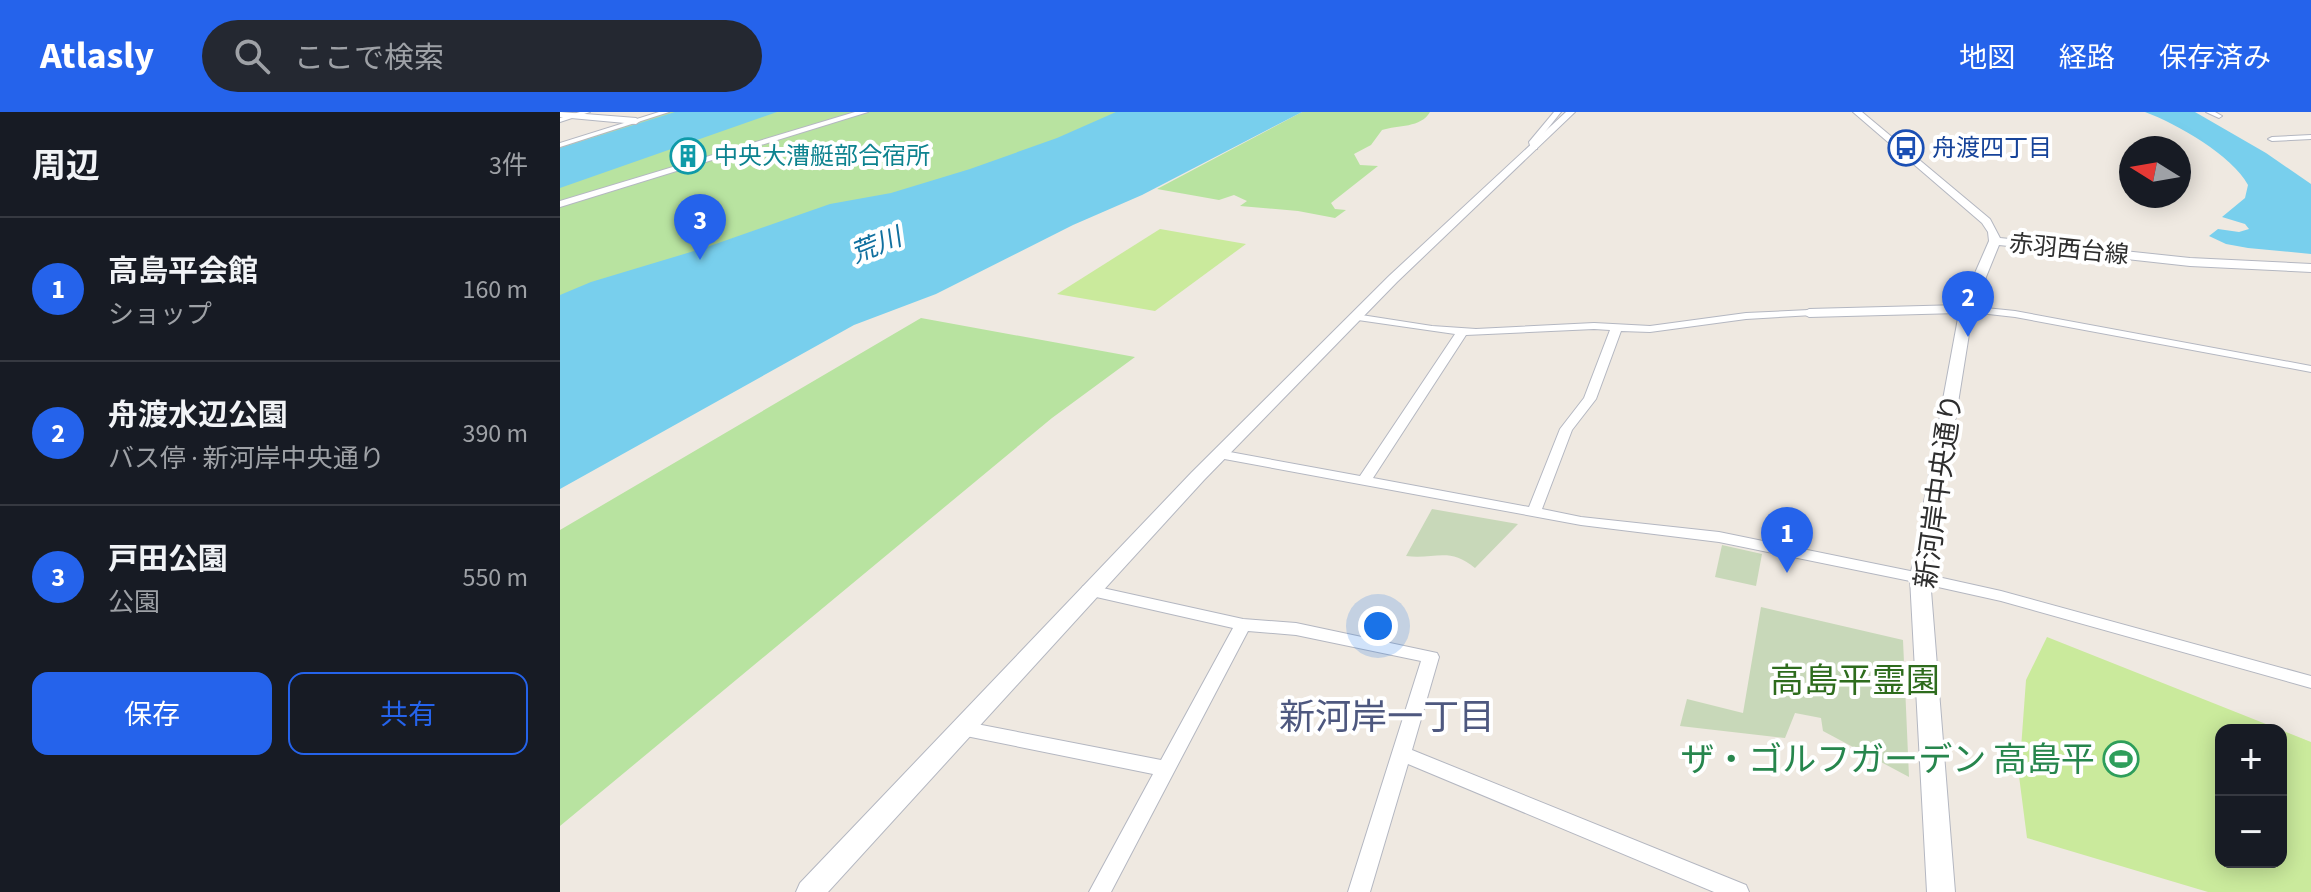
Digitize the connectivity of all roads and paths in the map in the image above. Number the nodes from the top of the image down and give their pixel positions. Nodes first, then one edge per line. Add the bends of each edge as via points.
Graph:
1 (587, 112) edge
2 (666, 112) edge
3 (864, 112) edge
4 (1558, 112) edge
5 (1571, 112) edge
6 (1857, 112) edge
7 (2209, 112) edge
8 (575, 115) junction
9 (2219, 116) dead end
10 (560, 117) edge
11 (636, 121) junction
12 (2311, 137) edge
13 (2272, 139) dead end
14 (560, 145) edge
15 (1534, 147) junction
16 (560, 204) edge
17 (1995, 241) junction
18 (2311, 268) edge
19 (1966, 309) junction
20 (1809, 313) joint
21 (1355, 317) junction
22 (1617, 327) junction
23 (1462, 332) junction
24 (2311, 369) edge
25 (1219, 454) junction
26 (1364, 481) junction
27 (1534, 512) junction
28 (1920, 578) junction
29 (1089, 590) junction
30 (1243, 625) junction
31 (2311, 682) edge
32 (961, 728) junction
33 (1402, 754) junction
34 (1167, 769) junction
35 (810, 892) edge
36 (1100, 892) edge
37 (1359, 892) edge
38 (1738, 892) edge
39 (1941, 892) edge

1 - 8 street
2 - 11 street
3 - 16 street
4 - 15 street
5 - 15 street
6 - 17 street, 赤羽西台線 via 1986,221
7 - 9 street
8 - 10 street
8 - 11 street
11 - 14 street
12 - 13 street
15 - 21 street
17 - 18 street, 赤羽西台線 via 2190,262
17 - 19 street, 新河岸中央通り
19 - 20 street
19 - 24 street
19 - 28 street, 新河岸中央通り
20 - 22 street via 1650,329
21 - 23 street
21 - 25 street
22 - 23 street
22 - 27 street via 1590,399 1566,429
23 - 26 street
25 - 26 street
25 - 29 street
26 - 27 street
27 - 28 street via 1719,537
28 - 31 street
28 - 39 street, 新河岸中央通り
29 - 30 street
29 - 32 street
30 - 33 street via 1296,629 1431,657
30 - 34 street
32 - 34 street
32 - 35 street
33 - 37 street
33 - 38 street
34 - 36 street

